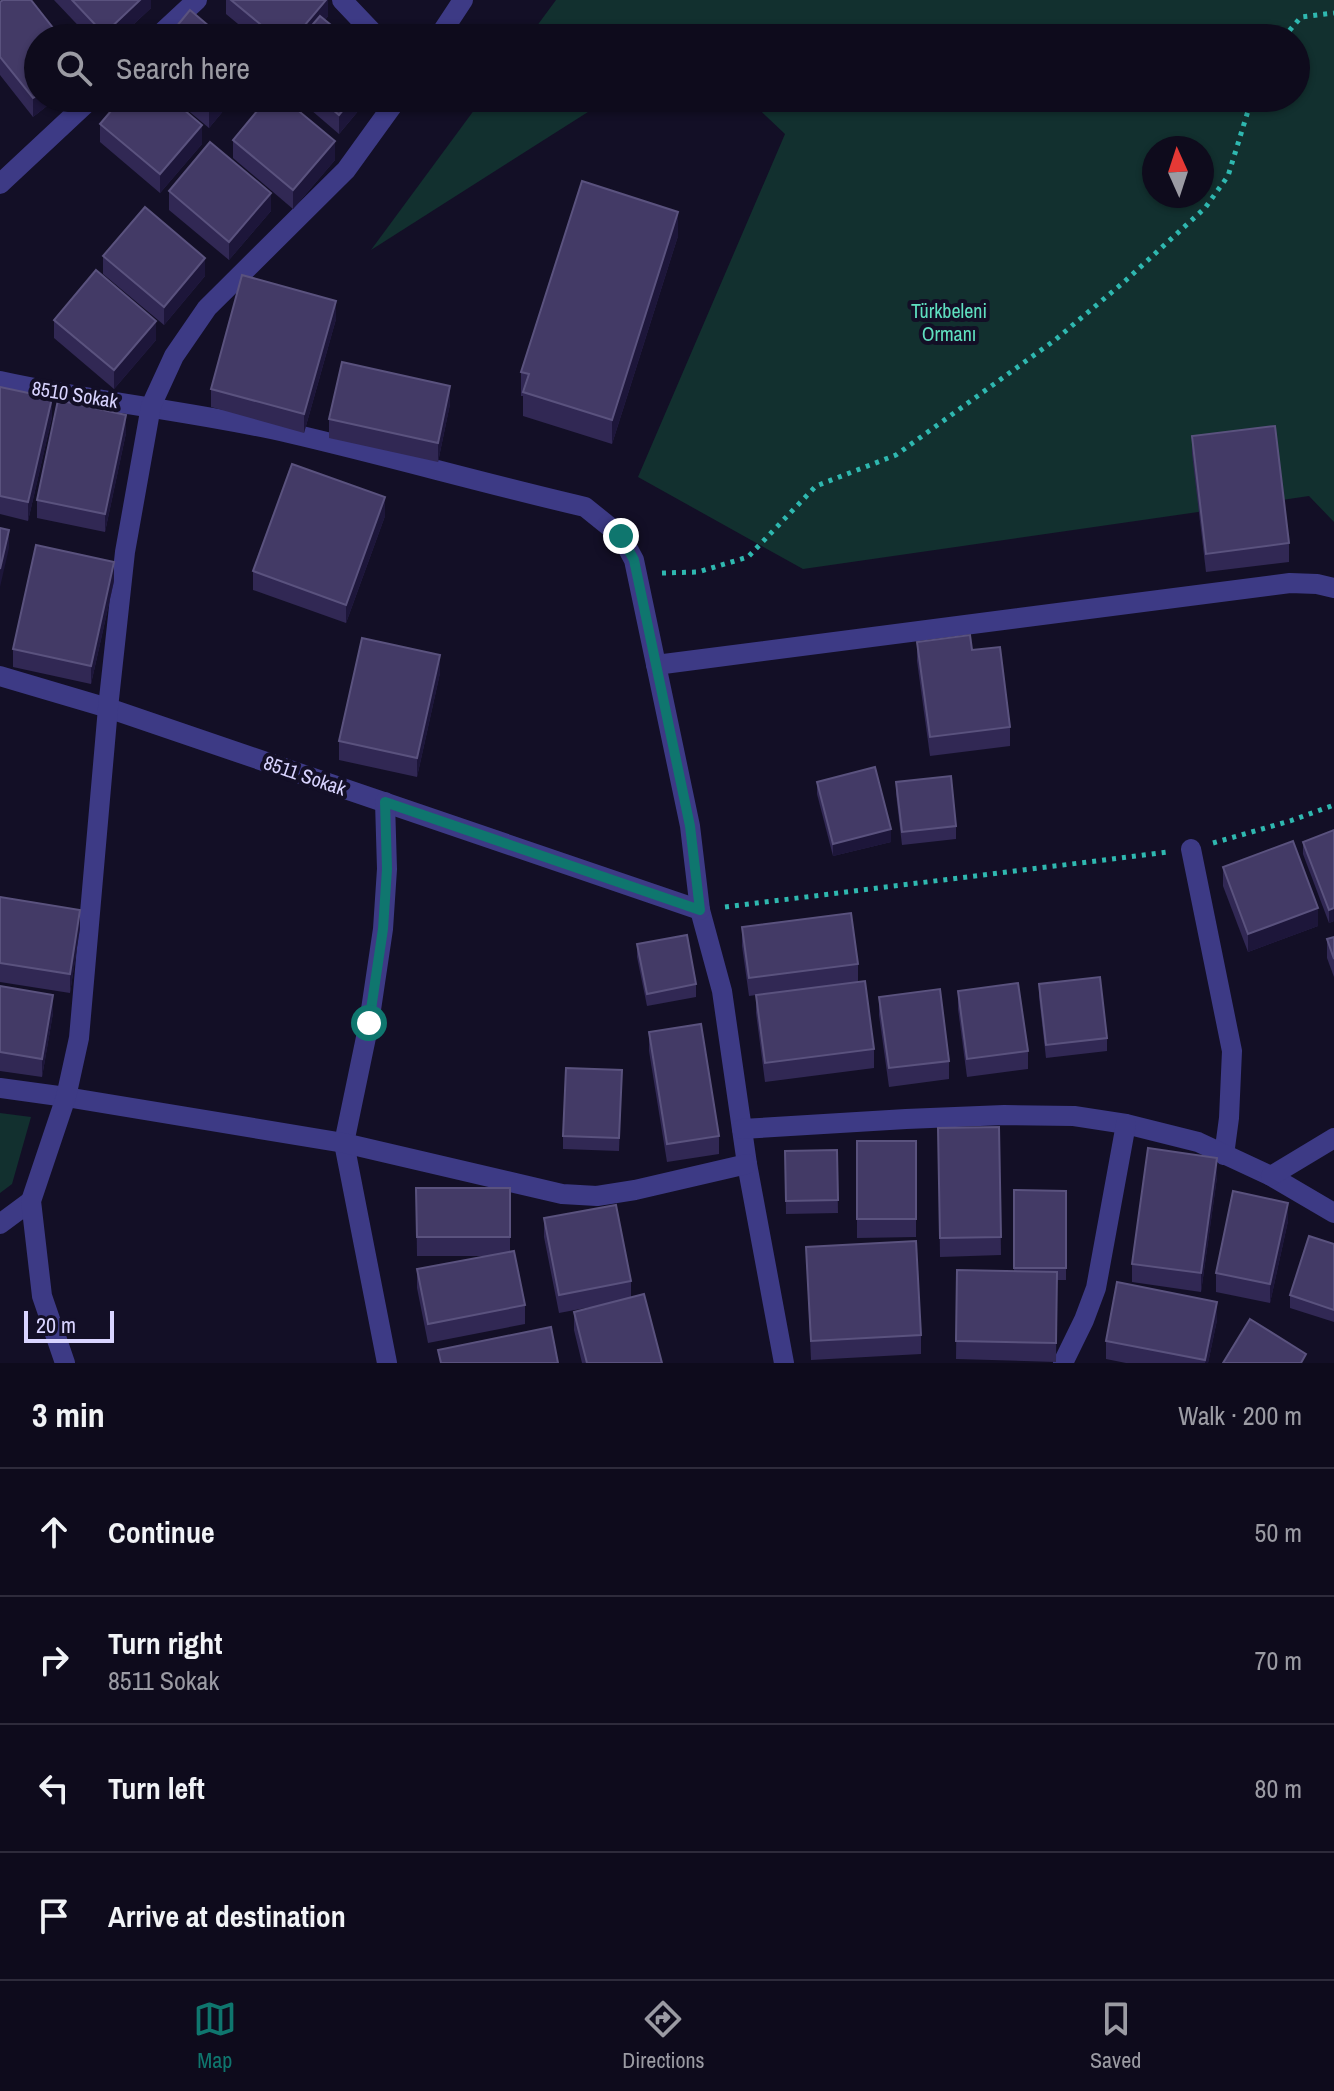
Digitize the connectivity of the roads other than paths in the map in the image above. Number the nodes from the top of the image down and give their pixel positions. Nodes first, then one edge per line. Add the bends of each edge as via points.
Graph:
1 (197, 0) edge
2 (342, 0) edge
3 (463, 0) edge
4 (171, 24) edge
5 (365, 24) edge
6 (447, 24) edge
7 (77, 112) edge
8 (388, 112) edge
9 (0, 184) edge
10 (0, 381) edge
11 (151, 406) junction
12 (1334, 588) edge
13 (656, 665) junction
14 (0, 676) edge
15 (108, 708) junction
16 (385, 802) junction
17 (1191, 849) road end
18 (700, 910) junction
19 (0, 1088) edge
20 (66, 1097) junction
21 (1126, 1124) junction
22 (742, 1129) junction
23 (1334, 1138) edge
24 (344, 1143) junction
25 (1224, 1155) junction
26 (747, 1164) junction
27 (1271, 1176) junction
28 (31, 1201) junction
29 (1334, 1213) edge
30 (0, 1224) edge
31 (65, 1363) edge
32 (387, 1363) edge
33 (784, 1363) edge
34 (1063, 1363) edge

1 - 4 street
2 - 5 street
3 - 6 street
7 - 9 street
8 - 11 street via 346,170 207,308 174,356
10 - 11 street, 8510 Sokak
11 - 13 street, 8510 Sokak via 287,432 585,507 621,536 634,560
11 - 15 street via 125,552
12 - 13 street via 1290,583
13 - 18 street, 8510 Sokak via 690,826
14 - 15 street, 8511 Sokak
15 - 16 street, 8511 Sokak
15 - 20 street via 79,1038
16 - 18 street, 8511 Sokak
16 - 24 street via 383,929
17 - 25 street via 1232,1051
18 - 22 street, 8510 Sokak via 722,991
19 - 20 street
20 - 24 street
20 - 28 street
21 - 22 street via 1074,1116 1004,1115
21 - 25 street via 1198,1142
21 - 34 street via 1096,1288
22 - 26 street, 8510 Sokak
23 - 27 street
24 - 26 street via 562,1194 597,1196
24 - 32 street
25 - 27 street
26 - 33 street, 8510 Sokak
27 - 29 street
28 - 30 street
28 - 31 street via 42,1296

